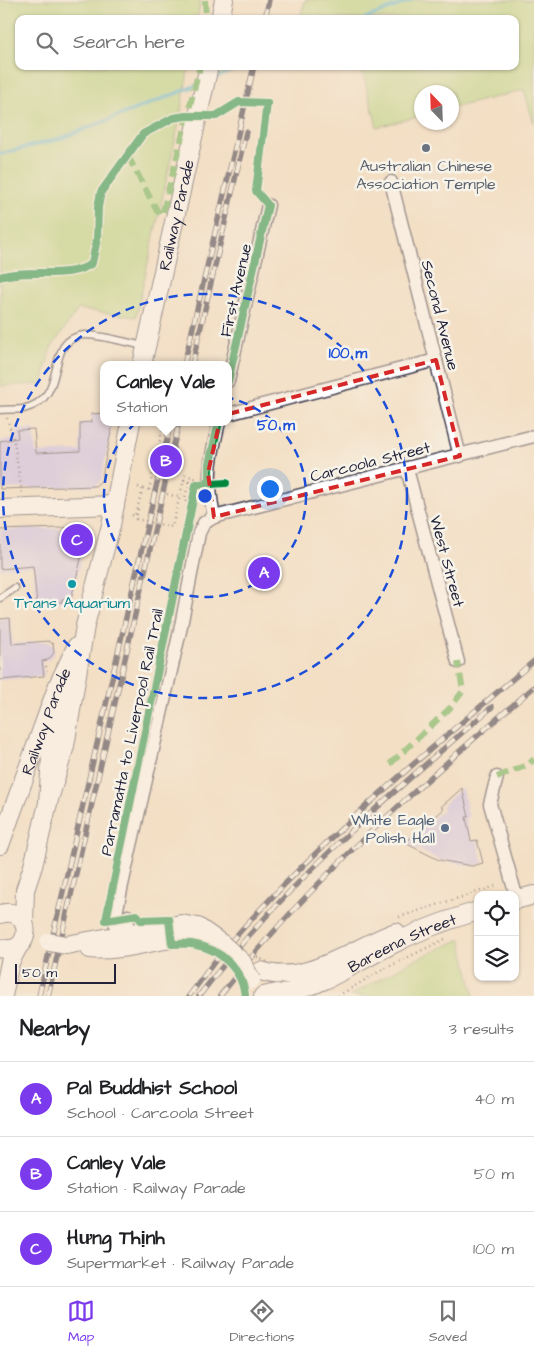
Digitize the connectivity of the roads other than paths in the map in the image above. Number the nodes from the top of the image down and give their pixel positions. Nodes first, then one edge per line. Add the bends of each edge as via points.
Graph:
1 (224, 0) edge
2 (221, 15) edge
3 (209, 70) edge
4 (391, 182) dead end
5 (268, 205) dead end
6 (146, 346) junction
7 (436, 360) junction
8 (143, 361) edge
9 (232, 363) edge
10 (3, 410) edge
11 (232, 413) edge
12 (130, 426) edge
13 (218, 426) edge
14 (534, 436) edge
15 (460, 456) junction
16 (407, 469) junction
17 (115, 505) junction
18 (0, 510) edge
19 (214, 517) junction
20 (15, 588) dead end
21 (0, 598) edge
22 (86, 626) junction
23 (82, 644) junction
24 (458, 662) dead end
25 (58, 685) junction
26 (52, 741) junction
27 (497, 777) dead end
28 (18, 797) junction
29 (48, 803) junction
30 (0, 845) edge
31 (30, 876) junction
32 (120, 894) junction
33 (522, 898) edge
34 (474, 912) edge
35 (0, 913) edge
36 (128, 916) junction
37 (460, 917) junction
38 (25, 925) junction
39 (117, 936) junction
40 (150, 936) junction
41 (58, 944) junction
42 (19, 946) junction
43 (0, 948) edge
44 (90, 949) junction
45 (0, 965) edge
46 (330, 979) junction
47 (256, 980) edge
48 (277, 995) edge
49 (2, 996) edge
50 (312, 996) edge

1 - 2 main road
3 - 6 main road, Railway Parade
4 - 7 street, Second Avenue
5 - 9 street, First Avenue
6 - 8 main road, Railway Parade
6 - 10 lane via 84,335 68,341 58,358 50,393 23,409
7 - 11 street
7 - 15 street, Second Avenue
12 - 17 main road, Railway Parade
13 - 19 street via 209,464 200,482
14 - 15 street, Carcoola Street
15 - 16 street, Carcoola Street
16 - 19 street, Carcoola Street
16 - 24 street, West Street
17 - 18 main road
17 - 22 main road, Railway Parade
19 - 32 street via 204,523 200,533
20 - 21 lane
22 - 23 main road, Railway Parade
22 - 25 main road, Railway Parade
23 - 26 main road via 64,718
23 - 29 main road, Railway Parade via 67,736
25 - 26 main road
25 - 28 main road, Railway Parade
26 - 28 main road via 39,757
26 - 29 main road
27 - 33 street via 490,804
28 - 30 main road, Railway Parade
29 - 31 main road
31 - 35 main road
31 - 38 main road via 23,900
32 - 36 street
32 - 39 street via 115,918
34 - 37 main road, Bareena Street
35 - 38 main road via 16,915
36 - 39 street via 128,924
36 - 40 street via 134,926
37 - 46 main road, Bareena Street via 390,946
37 - 47 main road via 386,936 304,973
38 - 41 main road via 34,935
38 - 42 main road via 26,935
39 - 40 main road via 124,940 147,940
39 - 41 main road
39 - 44 street
40 - 44 main road via 109,950
40 - 47 main road, bridge via 214,940 242,960
41 - 42 main road
41 - 44 main road
42 - 43 main road via 9,950
42 - 49 main road via 10,962
45 - 49 main road
46 - 48 main road, Bareena Street
46 - 50 main road, Bareena Street
47 - 48 main road

